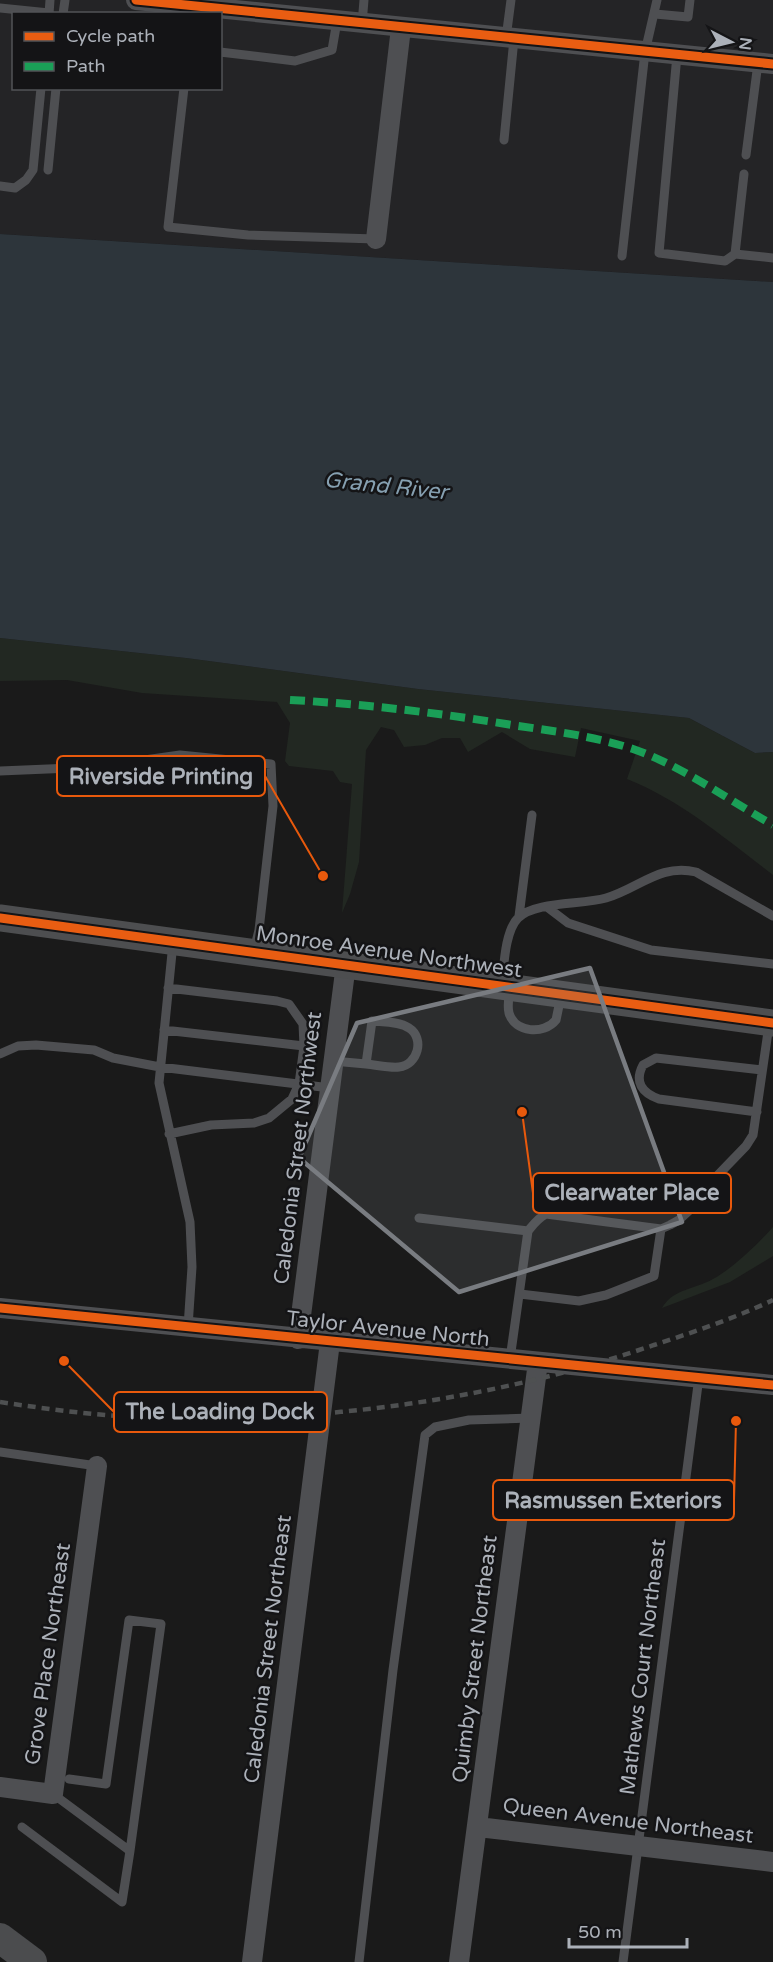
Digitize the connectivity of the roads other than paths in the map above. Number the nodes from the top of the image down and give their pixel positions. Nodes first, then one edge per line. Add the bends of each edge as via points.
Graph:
1 (136, 0) edge
2 (364, 0) edge
3 (511, 0) edge
4 (657, 0) edge
5 (690, 0) edge
6 (198, 7) edge
7 (0, 8) edge
8 (39, 12) edge
9 (655, 14) junction
10 (337, 21) junction
11 (362, 24) junction
12 (401, 28) junction
13 (510, 38) junction
14 (222, 52) edge
15 (645, 52) junction
16 (676, 55) junction
17 (766, 64) edge
18 (41, 90) edge
19 (56, 90) edge
20 (184, 90) edge
21 (504, 140) dead end
22 (746, 155) dead end
23 (48, 170) dead end
24 (744, 174) dead end
25 (0, 186) edge
26 (376, 239) joint
27 (735, 254) junction
28 (622, 256) dead end
29 (773, 258) edge
30 (0, 771) edge
31 (532, 815) dead end
32 (547, 907) junction
33 (519, 916) junction
34 (773, 916) edge
35 (0, 918) edge
36 (173, 941) junction
37 (253, 951) junction
38 (346, 964) junction
39 (773, 964) edge
40 (506, 986) junction
41 (168, 988) junction
42 (561, 994) junction
43 (771, 1023) edge
44 (164, 1030) junction
45 (304, 1046) junction
46 (0, 1054) edge
47 (333, 1061) junction
48 (366, 1064) junction
49 (160, 1067) junction
50 (762, 1070) junction
51 (299, 1084) junction
52 (330, 1088) junction
53 (757, 1112) junction
54 (170, 1134) junction
55 (419, 1218) dead end
56 (661, 1228) junction
57 (528, 1232) junction
58 (520, 1294) junction
59 (0, 1308) edge
60 (188, 1328) junction
61 (298, 1339) junction
62 (330, 1342) junction
63 (510, 1359) junction
64 (538, 1362) junction
65 (699, 1377) junction
66 (773, 1385) edge
67 (531, 1418) junction
68 (0, 1452) edge
69 (97, 1466) joint
70 (69, 1779) dead end
71 (0, 1787) edge
72 (53, 1794) junction
73 (21, 1827) dead end
74 (477, 1827) junction
75 (638, 1846) junction
76 (130, 1851) junction
77 (773, 1862) edge
78 (0, 1938) edge
79 (32, 1962) edge
80 (252, 1962) edge
81 (358, 1962) edge
82 (459, 1962) edge
83 (623, 1962) edge

1 - 6 street
2 - 11 lane
3 - 13 lane
4 - 9 lane
5 - 9 lane via 688,17
6 - 10 street via 277,11
7 - 8 lane
9 - 15 lane
10 - 11 street
10 - 14 lane via 332,50 295,61
11 - 12 street
12 - 13 street
12 - 26 street
13 - 15 street
13 - 21 lane
15 - 16 street
15 - 28 lane
16 - 17 street
16 - 27 lane via 659,253 725,261
17 - 22 lane
18 - 25 lane via 33,170 15,188
19 - 23 lane
20 - 26 lane via 168,227 248,236
24 - 27 lane
27 - 29 lane
30 - 37 lane via 96,767 180,755 271,764 273,806 259,930
31 - 33 lane
32 - 33 lane
32 - 34 lane via 608,898 669,870 682,869 696,872
32 - 39 lane via 568,923 651,950
33 - 40 lane via 509,931
35 - 36 main road, Monroe Avenue Northwest
36 - 37 main road, Monroe Avenue Northwest
36 - 41 lane
37 - 38 main road, Monroe Avenue Northwest
38 - 40 main road, Monroe Avenue Northwest
38 - 47 street, Caledonia Street Northwest
40 - 42 main road, Monroe Avenue Northwest
40 - 42 lane via 509,1014 519,1025 533,1030 546,1029 556,1020
41 - 44 lane
41 - 45 lane via 289,1004 303,1024
42 - 43 main road, Monroe Avenue Northwest
43 - 50 lane
44 - 45 lane
44 - 49 lane
45 - 51 lane
46 - 49 lane via 36,1044 94,1050 113,1058
47 - 48 lane
47 - 52 street, Caledonia Street Northwest
48 - 48 lane via 398,1067 410,1063 418,1044 413,1031 403,1024 372,1021
49 - 51 lane
49 - 54 lane via 159,1090
50 - 53 lane
50 - 53 lane via 656,1058 643,1065 639,1079 640,1087 659,1099
51 - 52 lane
51 - 54 lane via 292,1099 269,1118
52 - 61 street, Caledonia Street Northwest
53 - 56 lane via 753,1135 746,1146 692,1208 679,1220
54 - 60 lane via 190,1222
55 - 57 lane
56 - 57 lane via 546,1215
56 - 58 lane via 654,1276 579,1301
57 - 58 lane
58 - 63 lane
59 - 60 street, Taylor Avenue North
60 - 61 street, Taylor Avenue North
61 - 62 street, Taylor Avenue North
62 - 63 street, Taylor Avenue North
62 - 80 street, Caledonia Street Northeast
63 - 64 street, Taylor Avenue North
64 - 65 street, Taylor Avenue North
64 - 67 street, Quimby Street Northeast
65 - 66 street, Taylor Avenue North
65 - 75 lane, Mathews Court Northeast
67 - 74 street, Quimby Street Northeast
67 - 81 lane via 469,1420 435,1427 424,1435
68 - 69 lane
69 - 72 street, Grove Place Northeast
70 - 76 lane via 106,1784 129,1620 161,1624
71 - 72 street, Grove Place Northeast
72 - 76 lane
73 - 76 lane via 122,1902
74 - 75 street, Queen Avenue Northeast
74 - 82 street, Quimby Street Northeast
75 - 77 street, Queen Avenue Northeast
75 - 83 lane, Mathews Court Northeast
78 - 79 main road

